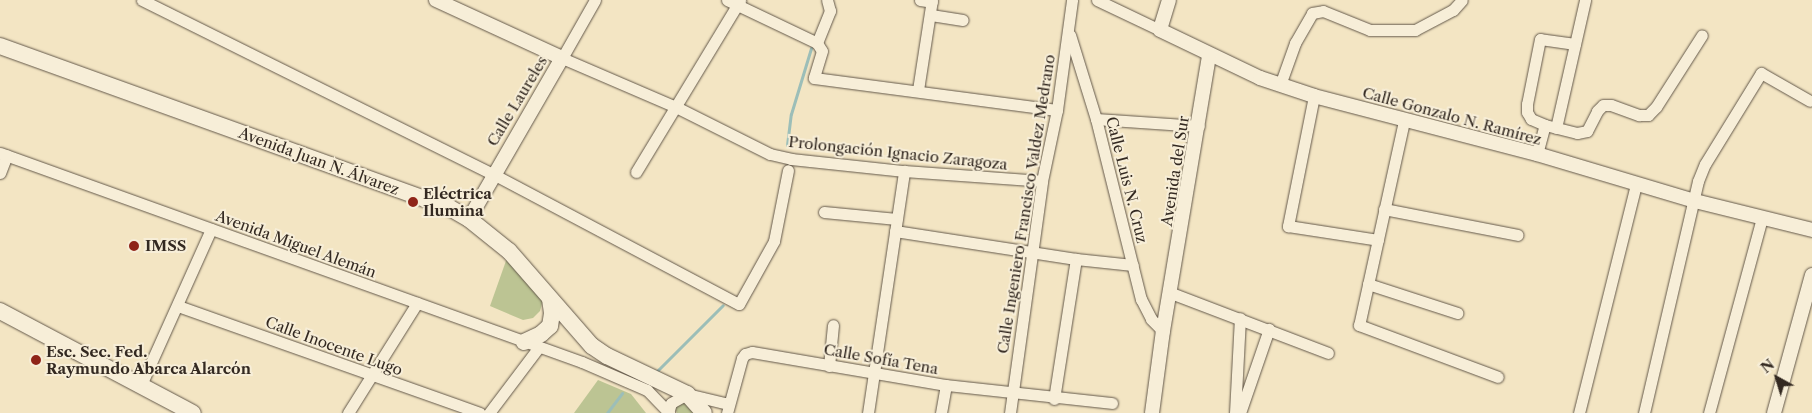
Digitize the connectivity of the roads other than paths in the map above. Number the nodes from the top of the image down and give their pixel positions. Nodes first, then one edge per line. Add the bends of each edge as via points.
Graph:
1 (142, 0) edge
2 (595, 0) edge
3 (827, 0) edge
4 (920, 0) edge
5 (1072, 0) edge
6 (1096, 0) edge
7 (1170, 0) edge
8 (1462, 0) edge
9 (1585, 0) edge
10 (735, 1) edge
11 (932, 1) edge
12 (446, 2) edge
13 (930, 15) junction
14 (963, 20) dead end
15 (1160, 30) junction
16 (1069, 31) junction
17 (1702, 35) dead end
18 (817, 43) junction
19 (1576, 44) junction
20 (0, 46) edge
21 (1209, 55) junction
22 (562, 58) junction
23 (1280, 85) junction
24 (918, 90) junction
25 (1314, 96) junction
26 (1810, 101) dead end
27 (676, 106) junction
28 (1057, 110) junction
29 (1096, 119) junction
30 (1404, 121) junction
31 (1199, 126) junction
32 (1550, 127) junction
33 (4, 154) edge
34 (1537, 154) junction
35 (788, 170) dead end
36 (904, 171) junction
37 (636, 172) dead end
38 (0, 173) edge
39 (493, 174) junction
40 (1042, 181) junction
41 (1636, 184) junction
42 (1694, 201) junction
43 (1384, 209) junction
44 (824, 212) dead end
45 (1762, 218) junction
46 (469, 219) junction
47 (897, 219) junction
48 (211, 229) junction
49 (1812, 230) edge
50 (895, 231) junction
51 (1518, 235) dead end
52 (1378, 240) junction
53 (1032, 250) junction
54 (1076, 259) junction
55 (1133, 265) junction
56 (1812, 274) edge
57 (1368, 284) junction
58 (1171, 293) junction
59 (550, 299) junction
60 (417, 303) junction
61 (178, 306) junction
62 (0, 311) edge
63 (1457, 313) dead end
64 (1240, 318) junction
65 (833, 325) dead end
66 (1268, 329) junction
67 (1164, 331) junction
68 (532, 344) junction
69 (1328, 353) dead end
70 (829, 366) junction
71 (874, 373) junction
72 (372, 375) junction
73 (1498, 377) dead end
74 (140, 385) junction
75 (946, 385) junction
76 (1012, 392) junction
77 (687, 394) junction
78 (1054, 398) junction
79 (1112, 403) dead end
80 (728, 408) edge
81 (194, 413) edge
82 (348, 413) edge
83 (480, 413) edge
84 (489, 413) edge
85 (669, 413) edge
86 (704, 413) edge
87 (868, 413) edge
88 (941, 413) edge
89 (1010, 413) edge
90 (1152, 413) edge
91 (1236, 413) edge
92 (1240, 413) edge
93 (1579, 413) edge
94 (1644, 413) edge
95 (1710, 413) edge
96 (1774, 413) edge

1 - 39 street
2 - 22 street, Calle Laureles
3 - 18 street via 830,11
4 - 11 street
5 - 16 street, Calle Ingeniero Francisco Valdez Medrano
6 - 15 street, Calle Gonzalo N. Ramírez
7 - 15 street
8 - 23 street via 1453,10 1416,30 1370,30 1323,11 1312,13 1287,61
9 - 19 street
10 - 18 street
10 - 27 street
11 - 13 street
12 - 22 street
13 - 14 street
13 - 24 street
15 - 21 street, Calle Gonzalo N. Ramírez
16 - 28 street, Calle Ingeniero Francisco Valdez Medrano
16 - 29 street, Calle Luis N. Cruz
17 - 32 street via 1648,115 1603,105 1587,131 1576,133
18 - 24 street via 822,51 814,78
19 - 32 street
19 - 32 street via 1540,39 1527,112 1531,119
20 - 46 main road, Avenida Juan N. Álvarez via 450,208
21 - 23 street, Calle Gonzalo N. Ramírez
21 - 31 street, Avenida del Sur
22 - 27 street, Prolongación Ignacio Zaragoza
22 - 39 street, Calle Laureles
23 - 25 street, Calle Gonzalo N. Ramírez
24 - 28 street
25 - 30 street, Calle Gonzalo N. Ramírez
25 - 52 street via 1288,226
26 - 42 street via 1761,73 1705,164
27 - 36 street, Prolongación Ignacio Zaragoza via 770,154
27 - 37 street
28 - 40 street, Calle Ingeniero Francisco Valdez Medrano
29 - 31 street
29 - 55 street, Calle Luis N. Cruz
30 - 34 street, Calle Gonzalo N. Ramírez
30 - 43 street
31 - 58 street, Avenida del Sur
32 - 34 street
33 - 38 street
33 - 48 street, Avenida Miguel Alemán
34 - 41 street, Calle Gonzalo N. Ramírez
35 - 39 street via 774,241 739,304
36 - 40 street, Prolongación Ignacio Zaragoza
36 - 47 street
39 - 46 street, Calle Laureles
40 - 53 street, Calle Ingeniero Francisco Valdez Medrano
41 - 42 street, Calle Gonzalo N. Ramírez
41 - 93 street
42 - 45 street, Calle Gonzalo N. Ramírez
42 - 94 street
43 - 51 street
43 - 52 street
44 - 47 street
45 - 49 street, Calle Gonzalo N. Ramírez
45 - 95 street
46 - 59 main road, Avenida Juan N. Álvarez via 509,251
47 - 50 street
48 - 60 street, Avenida Miguel Alemán
48 - 61 street
50 - 53 street
50 - 71 street
52 - 57 street
53 - 54 street
53 - 76 street, Calle Ingeniero Francisco Valdez Medrano
54 - 55 street
54 - 78 street
55 - 67 street, Calle Luis N. Cruz via 1145,310
56 - 96 street
57 - 63 street
57 - 73 street via 1359,325
58 - 64 street
58 - 67 street, Avenida del Sur
59 - 68 main road via 550,326
59 - 77 main road, Avenida Juan N. Álvarez via 592,346
60 - 68 street, Avenida Miguel Alemán
60 - 72 street
61 - 72 street, Calle Inocente Lugo
61 - 74 street
62 - 74 main road
64 - 66 street
64 - 91 street
65 - 70 street
66 - 69 street
66 - 92 street
67 - 90 street, Avenida del Sur
68 - 84 street
68 - 85 street, Avenida Miguel Alemán via 647,390
70 - 71 street, Calle Sofía Tena
70 - 80 street, Calle Sofía Tena via 752,352 745,354
71 - 75 street, Calle Sofía Tena
71 - 87 street
72 - 82 street
72 - 83 street, Calle Inocente Lugo
74 - 81 main road
75 - 76 street, Calle Sofía Tena
75 - 88 street
76 - 78 street, Calle Sofía Tena
76 - 89 street, Calle Ingeniero Francisco Valdez Medrano
77 - 80 street
77 - 85 street via 672,403
77 - 86 main road
78 - 79 street, Calle Sofía Tena

